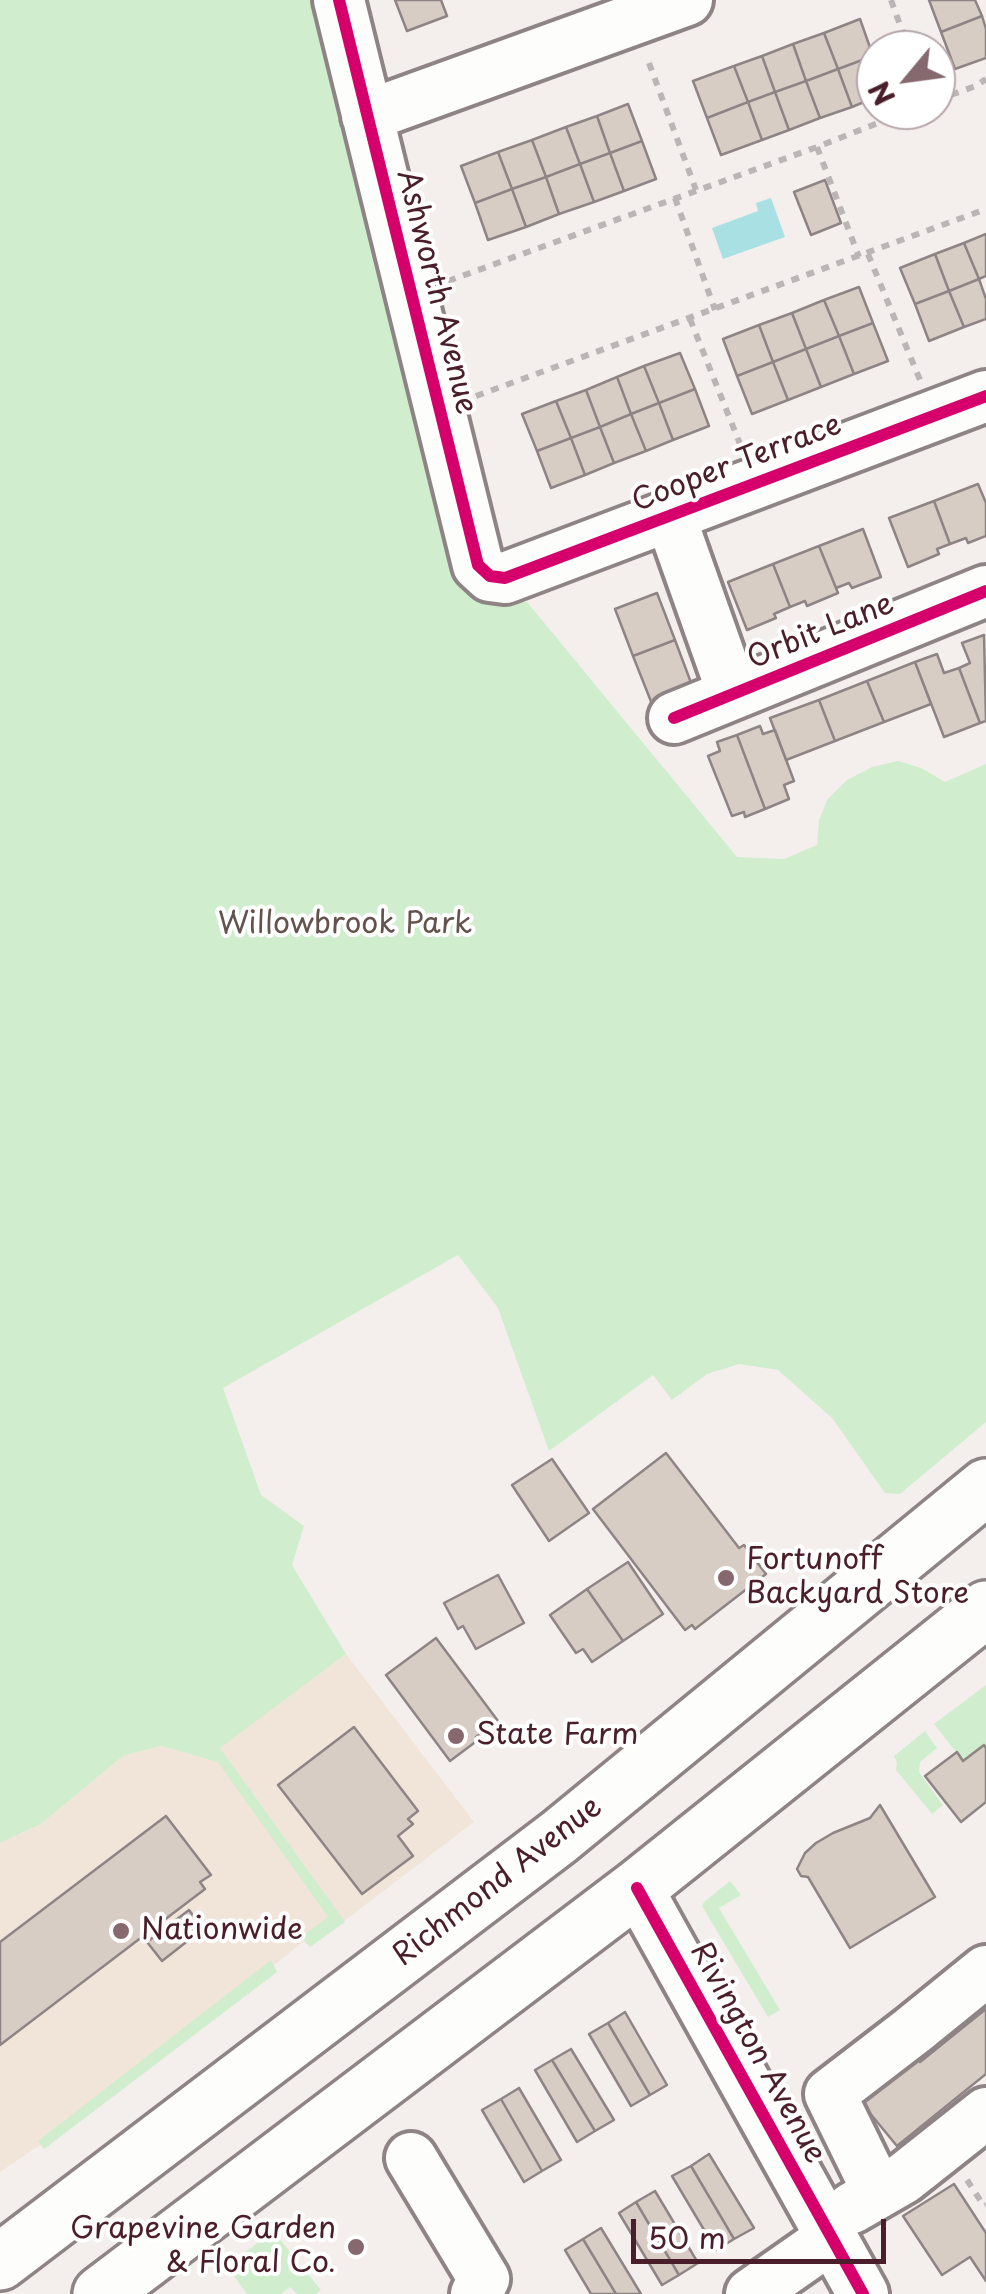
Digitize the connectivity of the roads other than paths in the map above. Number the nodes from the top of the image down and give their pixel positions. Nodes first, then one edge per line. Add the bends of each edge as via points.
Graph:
1 (339, 0) edge
2 (686, 0) edge
3 (367, 116) junction
4 (986, 396) edge
5 (670, 516) junction
6 (505, 578) joint
7 (986, 592) edge
8 (733, 694) junction
9 (674, 718) dead end
10 (986, 1487) edge
11 (986, 1609) edge
12 (637, 1888) junction
13 (986, 1971) edge
14 (986, 2112) edge
15 (411, 2158) dead end
16 (878, 2192) junction
17 (828, 2232) junction
18 (0, 2262) edge
19 (101, 2294) edge
20 (476, 2294) edge
21 (751, 2294) edge
22 (863, 2294) edge

1 - 3 street, Ashworth Avenue
2 - 3 street
3 - 6 street, Ashworth Avenue via 478,565
4 - 5 street, Cooper Terrace
5 - 6 street, Cooper Terrace
5 - 8 street, Orbit Lane
7 - 8 street, Orbit Lane
8 - 9 street, Orbit Lane
10 - 18 main road, Richmond Avenue via 560,1837
11 - 12 main road
12 - 17 street, Rivington Avenue
12 - 19 main road
13 - 16 street via 830,2094
14 - 16 street
15 - 20 street via 484,2278
16 - 17 street
17 - 21 street
17 - 22 street, Rivington Avenue

